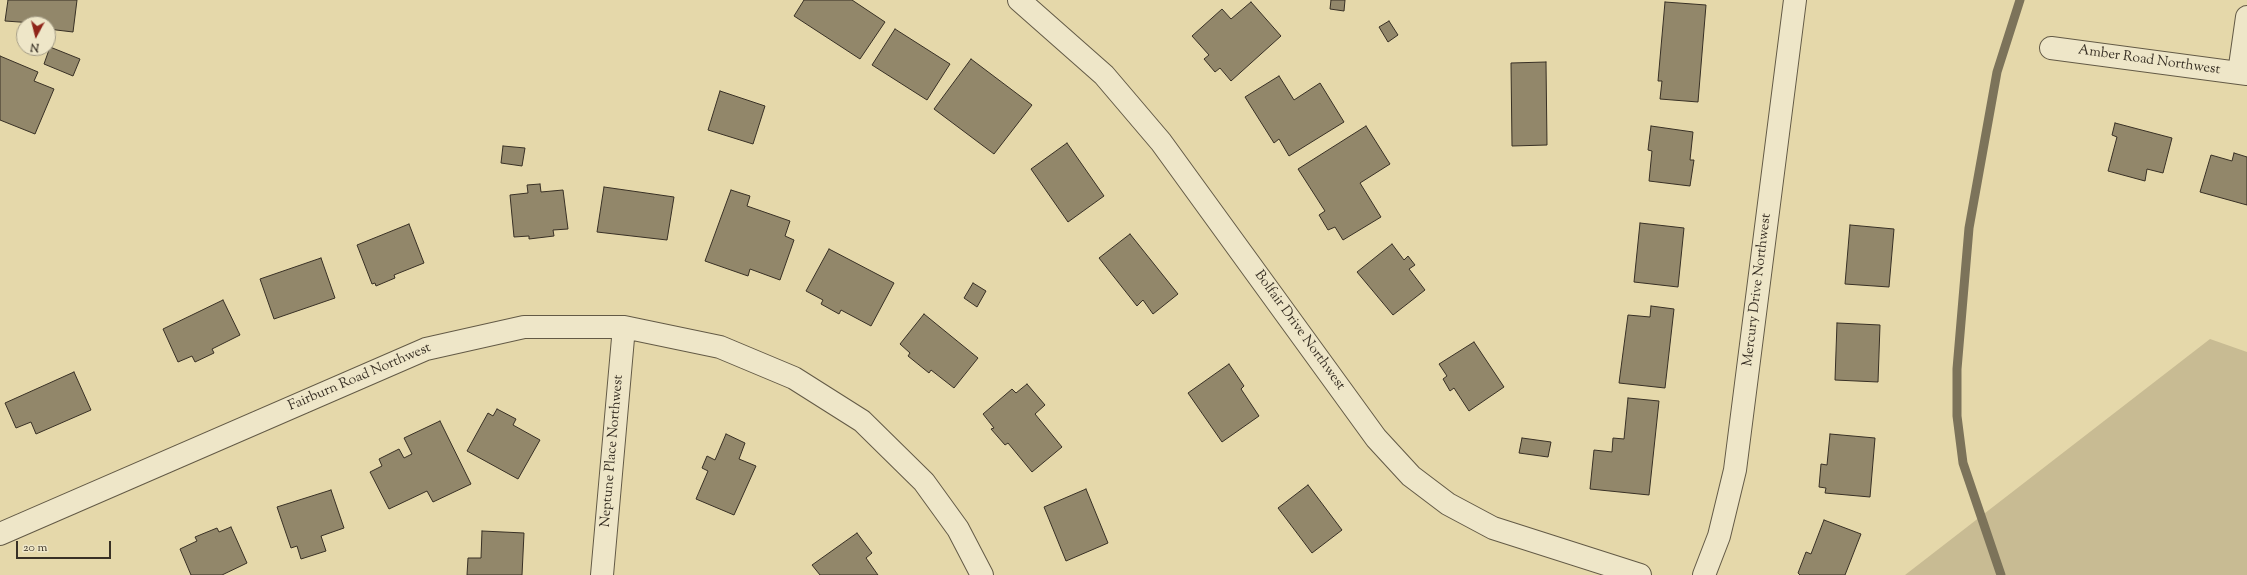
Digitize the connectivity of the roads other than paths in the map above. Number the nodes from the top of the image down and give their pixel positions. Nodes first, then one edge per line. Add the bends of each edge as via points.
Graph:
1 (1019, 0) edge
2 (1795, 0) edge
3 (2247, 17) edge
4 (2051, 48) dead end
5 (2243, 73) edge
6 (624, 327) junction
7 (0, 534) edge
8 (602, 575) edge
9 (982, 575) edge
10 (1640, 575) edge
11 (1704, 575) edge

1 - 10 street, Bolfair Drive Northwest via 1104,75 1161,142 1376,438 1411,476 1448,504 1493,528
2 - 11 street, Mercury Drive Northwest via 1735,470 1719,536
3 - 5 street
4 - 5 street, Amber Road Northwest
6 - 7 street, Fairburn Road Northwest via 524,327 426,349
6 - 8 street, Neptune Place Northwest
6 - 9 street, Fairburn Road Northwest via 720,348 794,378 862,421 924,482 958,529

